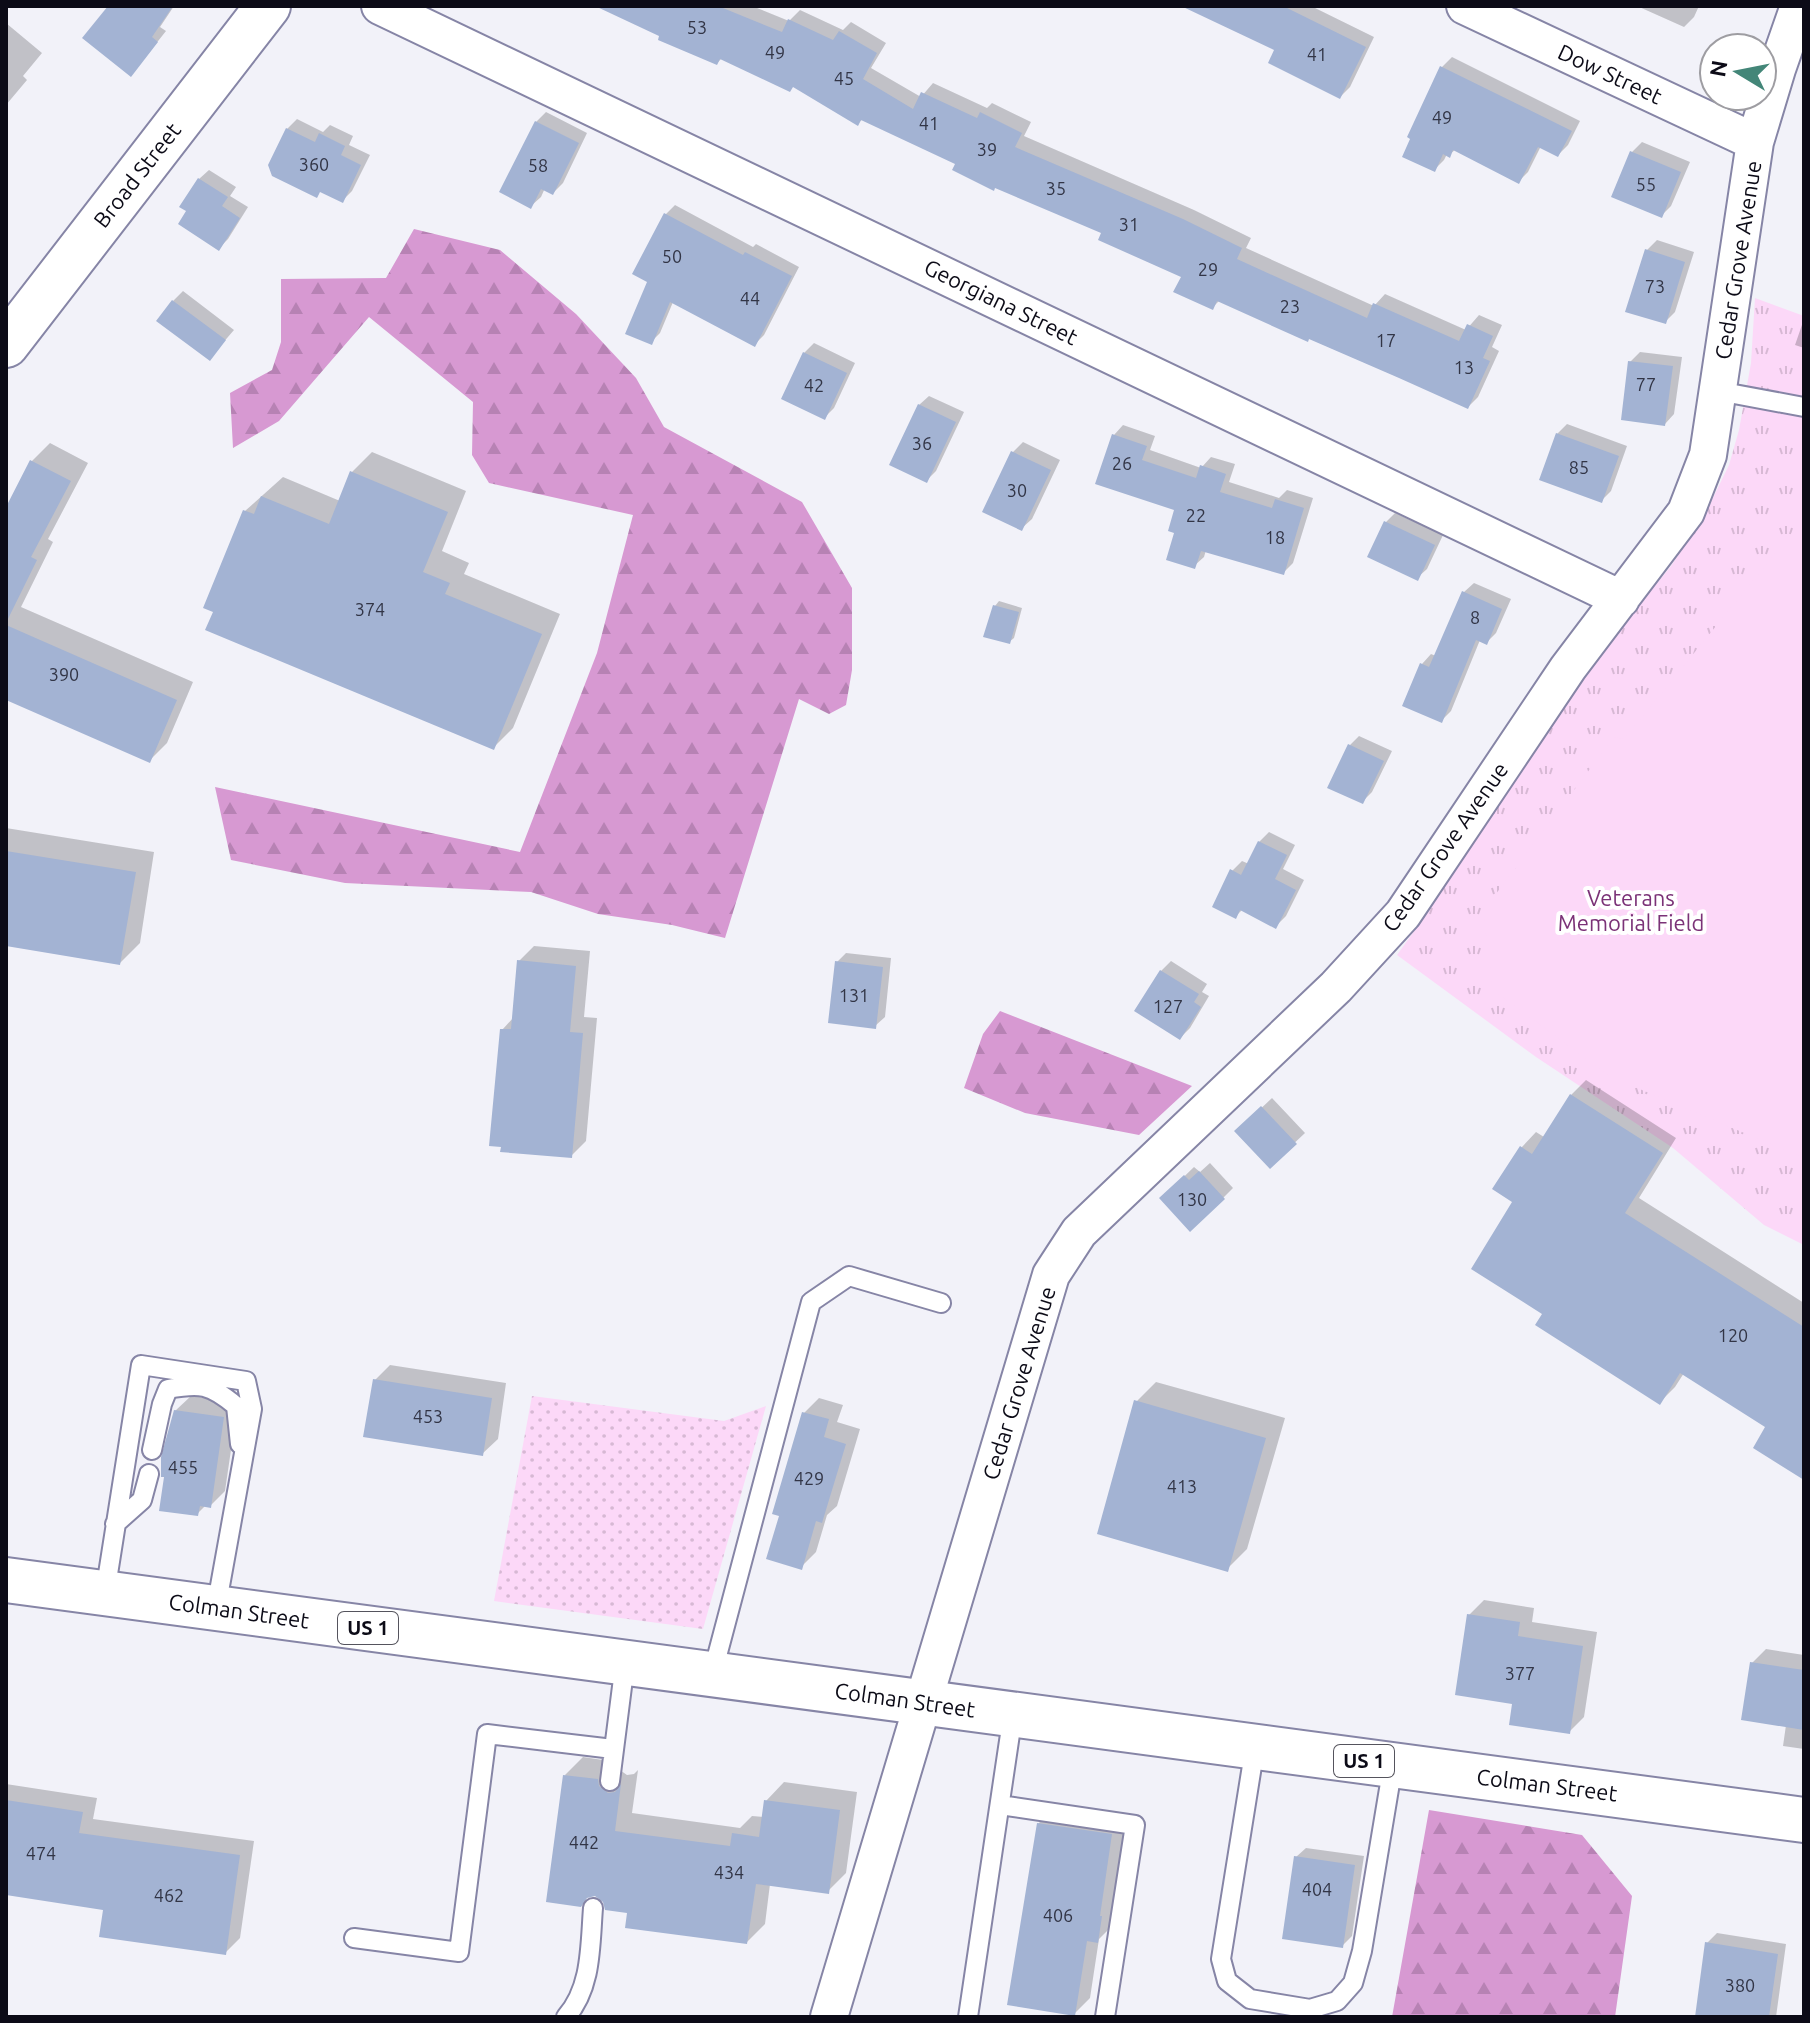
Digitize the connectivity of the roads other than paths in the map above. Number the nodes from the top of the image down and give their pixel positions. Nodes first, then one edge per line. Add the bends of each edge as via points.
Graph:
1 (268, 6) edge
2 (380, 6) edge
3 (1465, 6) edge
4 (1799, 6) edge
5 (1755, 142) junction
6 (9, 336) edge
7 (1718, 391) junction
8 (1804, 407) edge
9 (1621, 599) junction
10 (941, 1303) dead end
11 (152, 1450) dead end
12 (242, 1463) junction
13 (149, 1474) dead end
14 (115, 1524) junction
15 (6, 1580) edge
16 (105, 1593) junction
17 (216, 1608) junction
18 (625, 1663) junction
19 (712, 1675) junction
20 (924, 1702) junction
21 (1013, 1714) junction
22 (1255, 1747) junction
23 (613, 1749) junction
24 (1393, 1765) junction
25 (610, 1781) dead end
26 (1000, 1805) junction
27 (1804, 1820) edge
28 (593, 1908) dead end
29 (354, 1938) dead end
30 (566, 2017) edge
31 (829, 2017) edge
32 (968, 2017) edge
33 (1105, 2017) edge

1 - 6 main road, Broad Street
2 - 9 street, Georgiana Street
3 - 5 street, Dow Street
4 - 5 street, Cedar Grove Avenue
5 - 7 street, Cedar Grove Avenue
7 - 8 lane
7 - 9 street, Cedar Grove Avenue via 1708,455 1686,512
9 - 20 street, Cedar Grove Avenue via 1568,668 1403,914 1336,987 1079,1232 1051,1275
10 - 19 lane via 849,1276 811,1302
11 - 12 lane via 168,1389 194,1384 220,1393 236,1406
12 - 14 lane via 252,1409 246,1381 141,1365
12 - 17 lane
13 - 14 lane via 142,1500
14 - 16 lane
15 - 16 main road, Colman Street / US 1
16 - 17 main road, Colman Street / US 1
17 - 18 main road, Colman Street / US 1
18 - 19 main road, Colman Street / US 1
18 - 23 lane
19 - 20 main road, Colman Street / US 1
20 - 21 main road, Colman Street / US 1
20 - 31 street, Cedar Grove Avenue
21 - 22 main road, Colman Street / US 1
21 - 26 lane
22 - 24 main road, Colman Street / US 1
22 - 24 lane via 1221,1959 1227,1981 1250,1999 1310,2009 1337,2001 1353,1983
23 - 25 lane
23 - 29 lane via 487,1734 459,1952
24 - 27 main road, Colman Street / US 1
26 - 32 lane
26 - 33 lane via 1135,1825
28 - 30 lane via 583,1989

